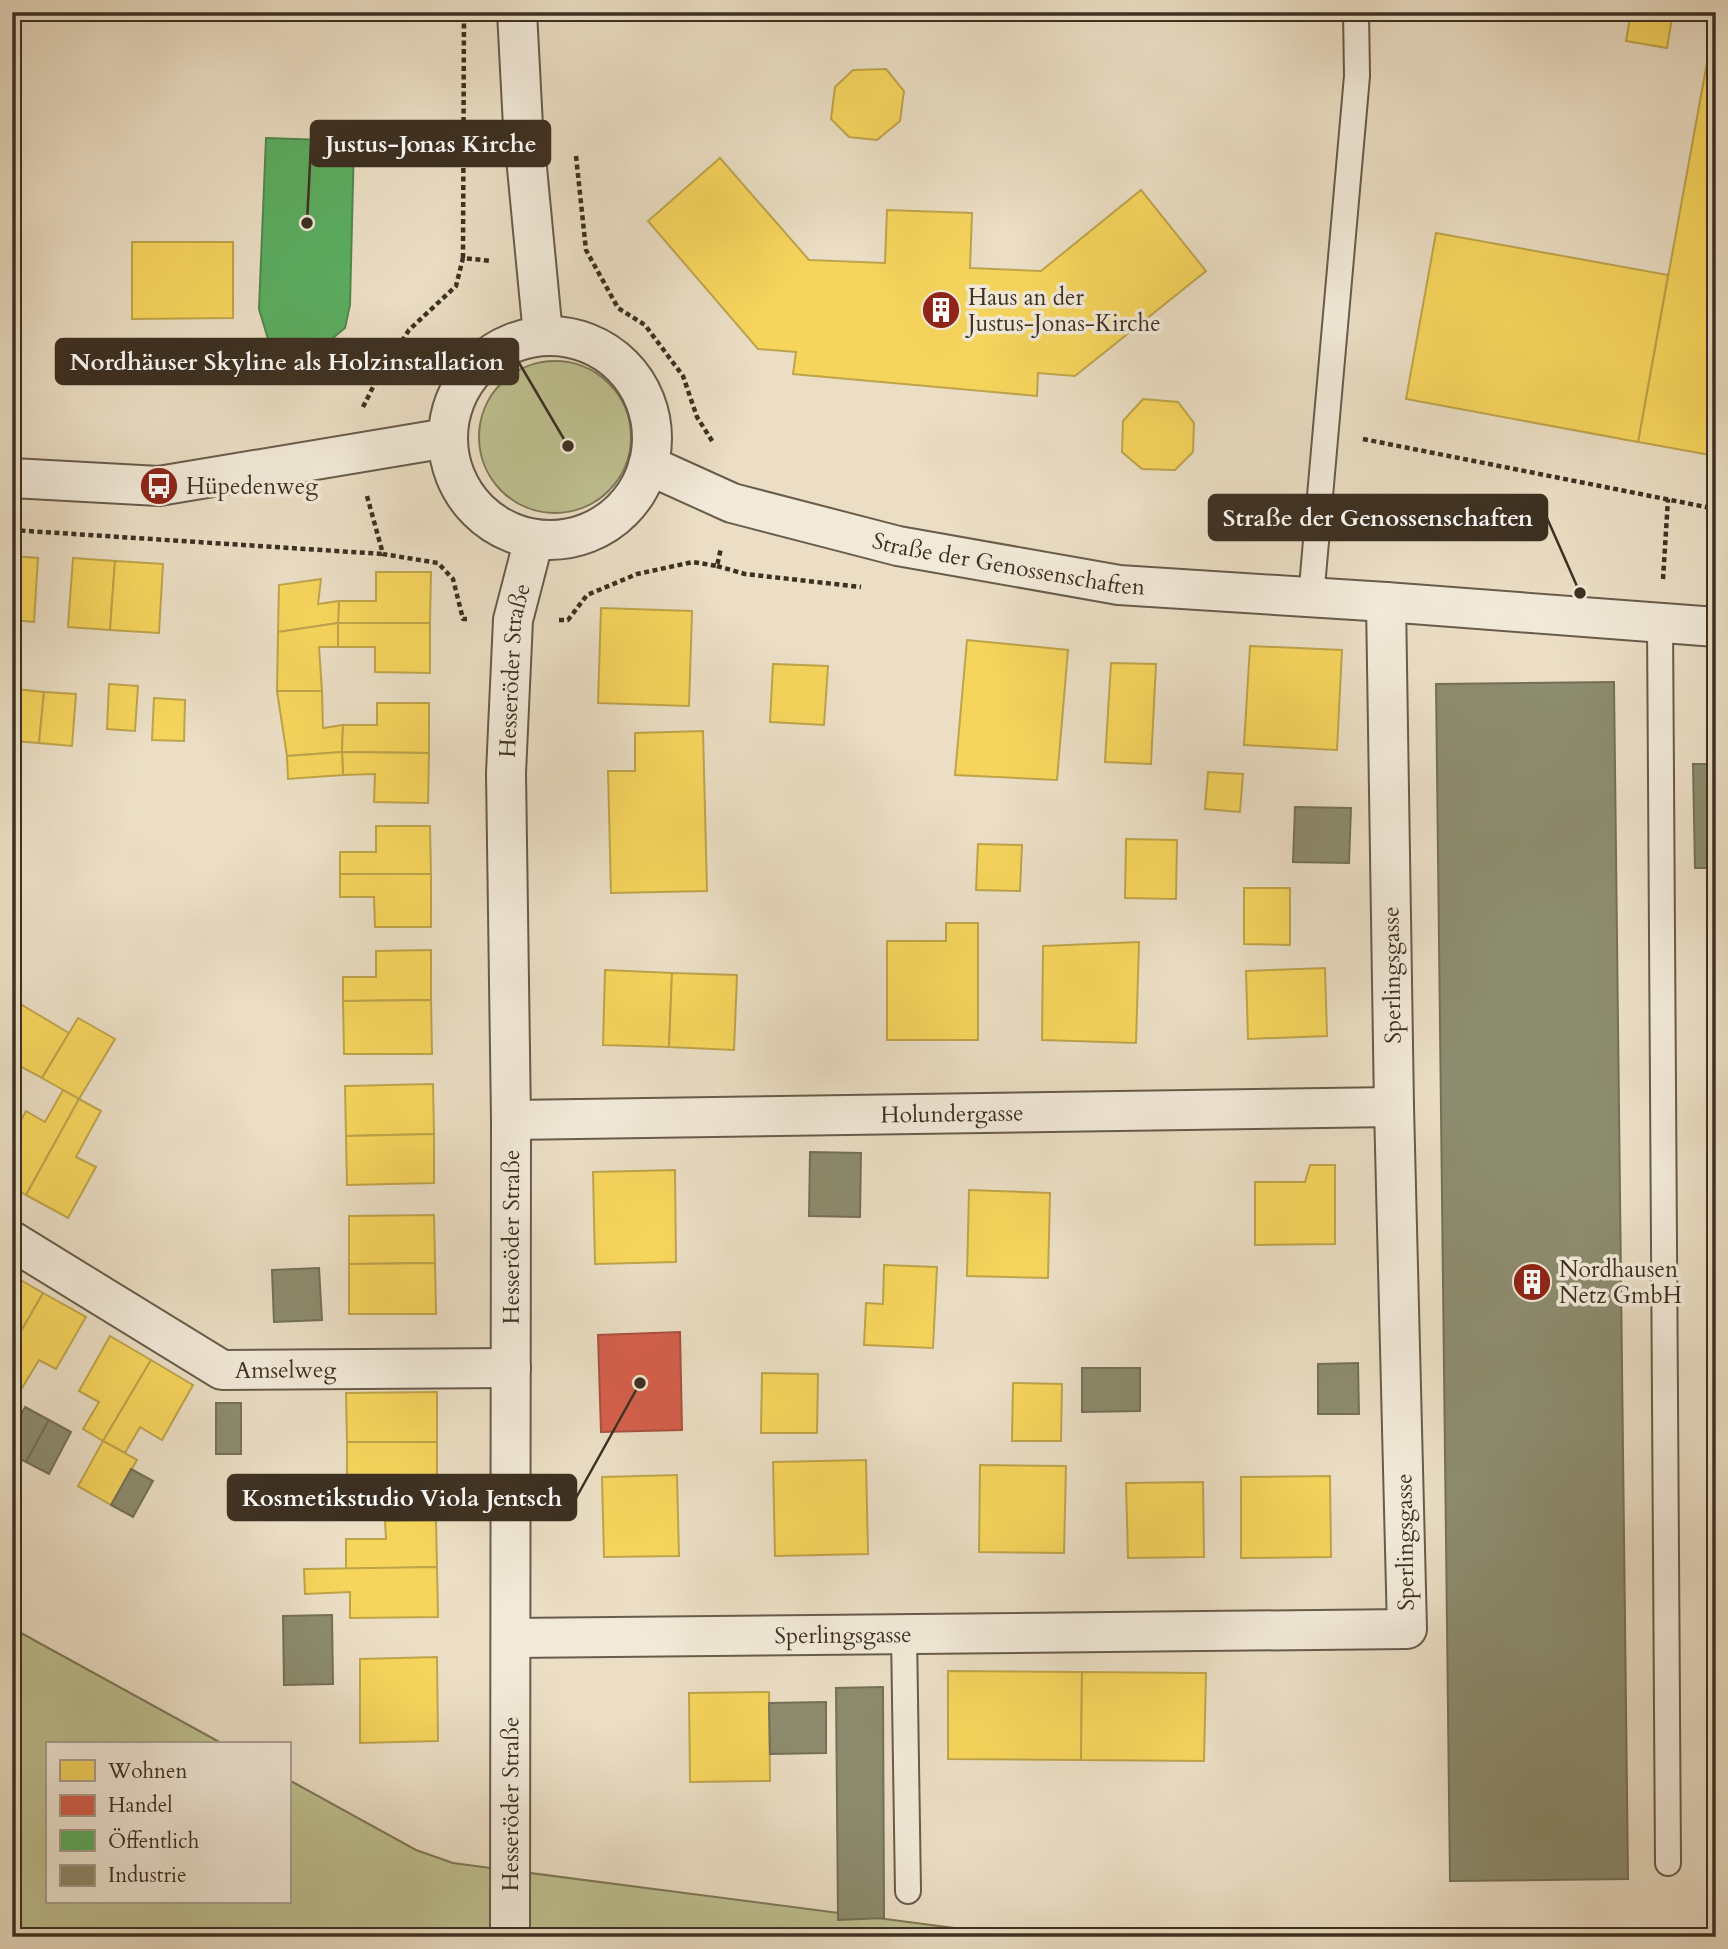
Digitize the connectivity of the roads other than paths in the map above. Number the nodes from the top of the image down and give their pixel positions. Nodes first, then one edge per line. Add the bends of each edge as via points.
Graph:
1 (517, 12) edge
2 (1356, 12) edge
3 (543, 335) junction
4 (447, 438) junction
5 (648, 465) junction
6 (12, 478) edge
7 (534, 539) junction
8 (1311, 598) junction
9 (1386, 602) junction
10 (1660, 623) junction
11 (1716, 627) edge
12 (1394, 1107) junction
13 (511, 1120) junction
14 (12, 1241) edge
15 (511, 1368) junction
16 (904, 1634) junction
17 (512, 1637) junction
18 (1668, 1863) dead end
19 (908, 1891) dead end
20 (510, 1937) edge

1 - 3 street
2 - 8 lane via 1357,76
3 - 4 street via 519,340 475,368 454,401
3 - 5 street via 571,338 603,350 635,380 652,427
4 - 6 street via 159,485
4 - 7 street via 450,465 461,490 488,520
5 - 7 street via 638,488 610,521 586,534
5 - 8 street, Straße der Genossenschaften via 732,503 898,546 1119,585
7 - 13 street, Hesseröder Straße via 513,620 506,773
8 - 9 street, Straße der Genossenschaften
9 - 10 street, Straße der Genossenschaften
9 - 12 street, Sperlingsgasse
10 - 11 street, Straße der Genossenschaften
10 - 18 lane
12 - 13 street, Holundergasse
12 - 16 street, Sperlingsgasse via 1407,1629
13 - 15 street, Hesseröder Straße
14 - 15 street, Amselweg via 222,1370
15 - 17 street, Hesseröder Straße
16 - 17 street, Sperlingsgasse
16 - 19 lane
17 - 20 street, Hesseröder Straße

